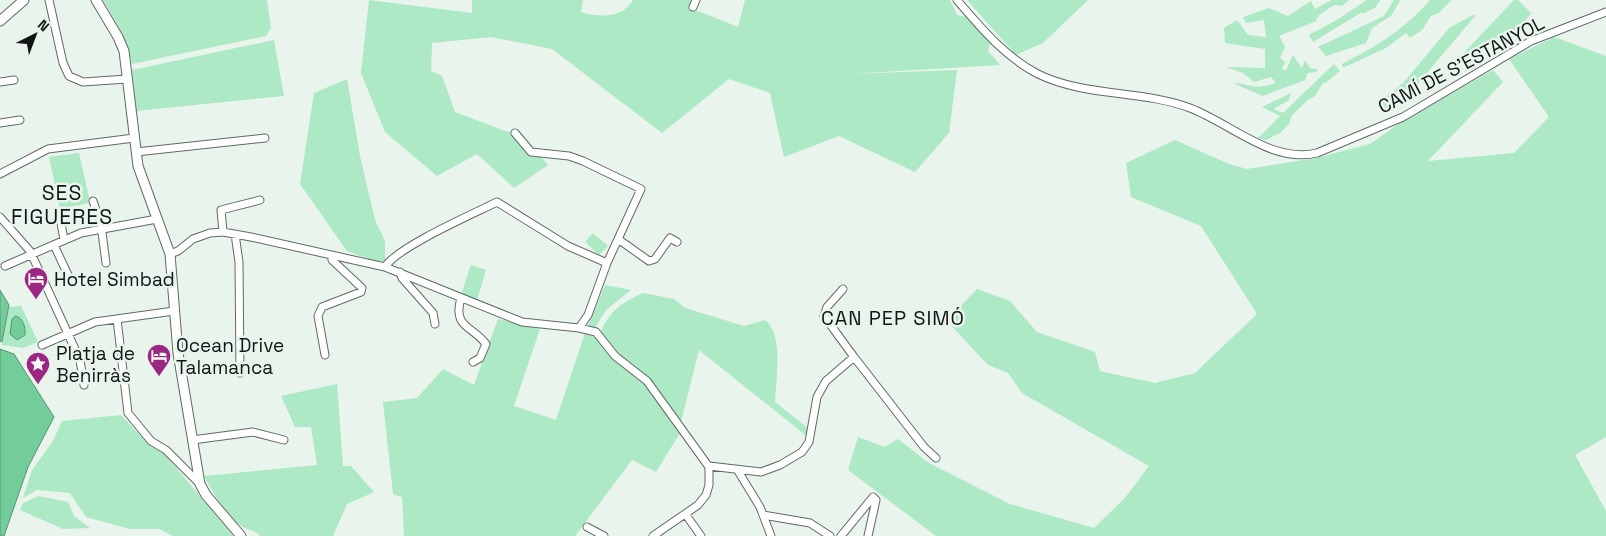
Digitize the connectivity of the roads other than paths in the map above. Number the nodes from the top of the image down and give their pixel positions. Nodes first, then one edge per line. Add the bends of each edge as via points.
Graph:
1 (24, 0) edge
2 (49, 0) edge
3 (96, 0) edge
4 (696, 0) edge
5 (957, 0) edge
6 (693, 8) dead end
7 (1606, 12) edge
8 (0, 21) edge
9 (127, 79) junction
10 (14, 80) dead end
11 (0, 82) edge
12 (20, 120) dead end
13 (0, 123) edge
14 (515, 133) dead end
15 (134, 138) junction
16 (265, 138) dead end
17 (136, 152) junction
18 (0, 174) edge
19 (260, 200) dead end
20 (93, 201) dead end
21 (59, 212) dead end
22 (0, 216) edge
23 (157, 219) junction
24 (101, 229) junction
25 (223, 232) junction
26 (235, 234) junction
27 (618, 239) junction
28 (64, 240) junction
29 (677, 242) dead end
30 (54, 245) junction
31 (32, 254) junction
32 (170, 254) junction
33 (332, 256) junction
34 (106, 263) dead end
35 (607, 264) junction
36 (5, 266) dead end
37 (385, 267) junction
38 (400, 272) junction
39 (68, 275) dead end
40 (843, 289) dead end
41 (461, 298) junction
42 (174, 311) junction
43 (117, 319) junction
44 (435, 324) dead end
45 (579, 328) junction
46 (68, 335) junction
47 (42, 345) dead end
48 (325, 355) dead end
49 (854, 357) junction
50 (473, 362) dead end
51 (240, 373) dead end
52 (84, 385) dead end
53 (192, 440) junction
54 (284, 440) dead end
55 (936, 458) dead end
56 (709, 466) junction
57 (738, 471) junction
58 (200, 484) junction
59 (686, 515) junction
60 (763, 515) junction
61 (588, 527) dead end
62 (241, 536) edge
63 (604, 536) edge
64 (653, 536) edge
65 (701, 536) edge
66 (771, 536) edge
67 (830, 536) edge
68 (841, 536) edge
69 (868, 536) edge

1 - 8 street
2 - 9 street via 69,76 83,82
3 - 9 street via 124,51
4 - 6 street
5 - 7 street, CAMÍ DE S'ESTANYOL via 999,47 1043,76 1078,86 1166,100 1211,117 1258,143 1294,155 1317,153 1403,117 1532,41
9 - 15 street
10 - 11 street
12 - 13 street
14 - 27 street via 531,152 584,161 640,189
15 - 17 street
15 - 18 street via 48,149
16 - 17 street
17 - 23 street
19 - 25 street via 221,210
20 - 24 street
21 - 28 street
22 - 31 street
23 - 24 street
23 - 32 street
24 - 28 street
24 - 34 street
25 - 26 street
25 - 32 street via 202,235
26 - 33 street
26 - 51 street via 239,262
27 - 29 street via 649,261 655,259 670,238
27 - 35 street
28 - 30 street
30 - 31 street
30 - 39 street
31 - 36 street
31 - 46 street
32 - 42 street
33 - 37 street
33 - 48 street via 332,260 362,288 361,292 322,307 318,316
35 - 37 street via 568,246 497,202 420,240
35 - 45 street via 588,315
37 - 38 street
38 - 41 street
38 - 44 street via 433,313
40 - 49 street via 826,307 824,316
41 - 45 street via 522,322
41 - 50 street via 459,316 486,344 480,358
42 - 43 street
42 - 53 street
43 - 46 street via 95,322
43 - 58 street via 128,413 151,441 166,450
45 - 56 street via 596,332 615,356 647,381
46 - 47 street
46 - 52 street via 80,360
49 - 55 street
49 - 57 street via 826,381 817,397 809,442 802,452 761,472
53 - 54 street via 253,432
53 - 58 street
56 - 57 street
56 - 59 street via 706,495
57 - 60 street
58 - 62 street
59 - 64 street
59 - 65 street
60 - 66 street
60 - 67 street via 810,523
61 - 63 street
68 - 69 street via 873,497 876,500

